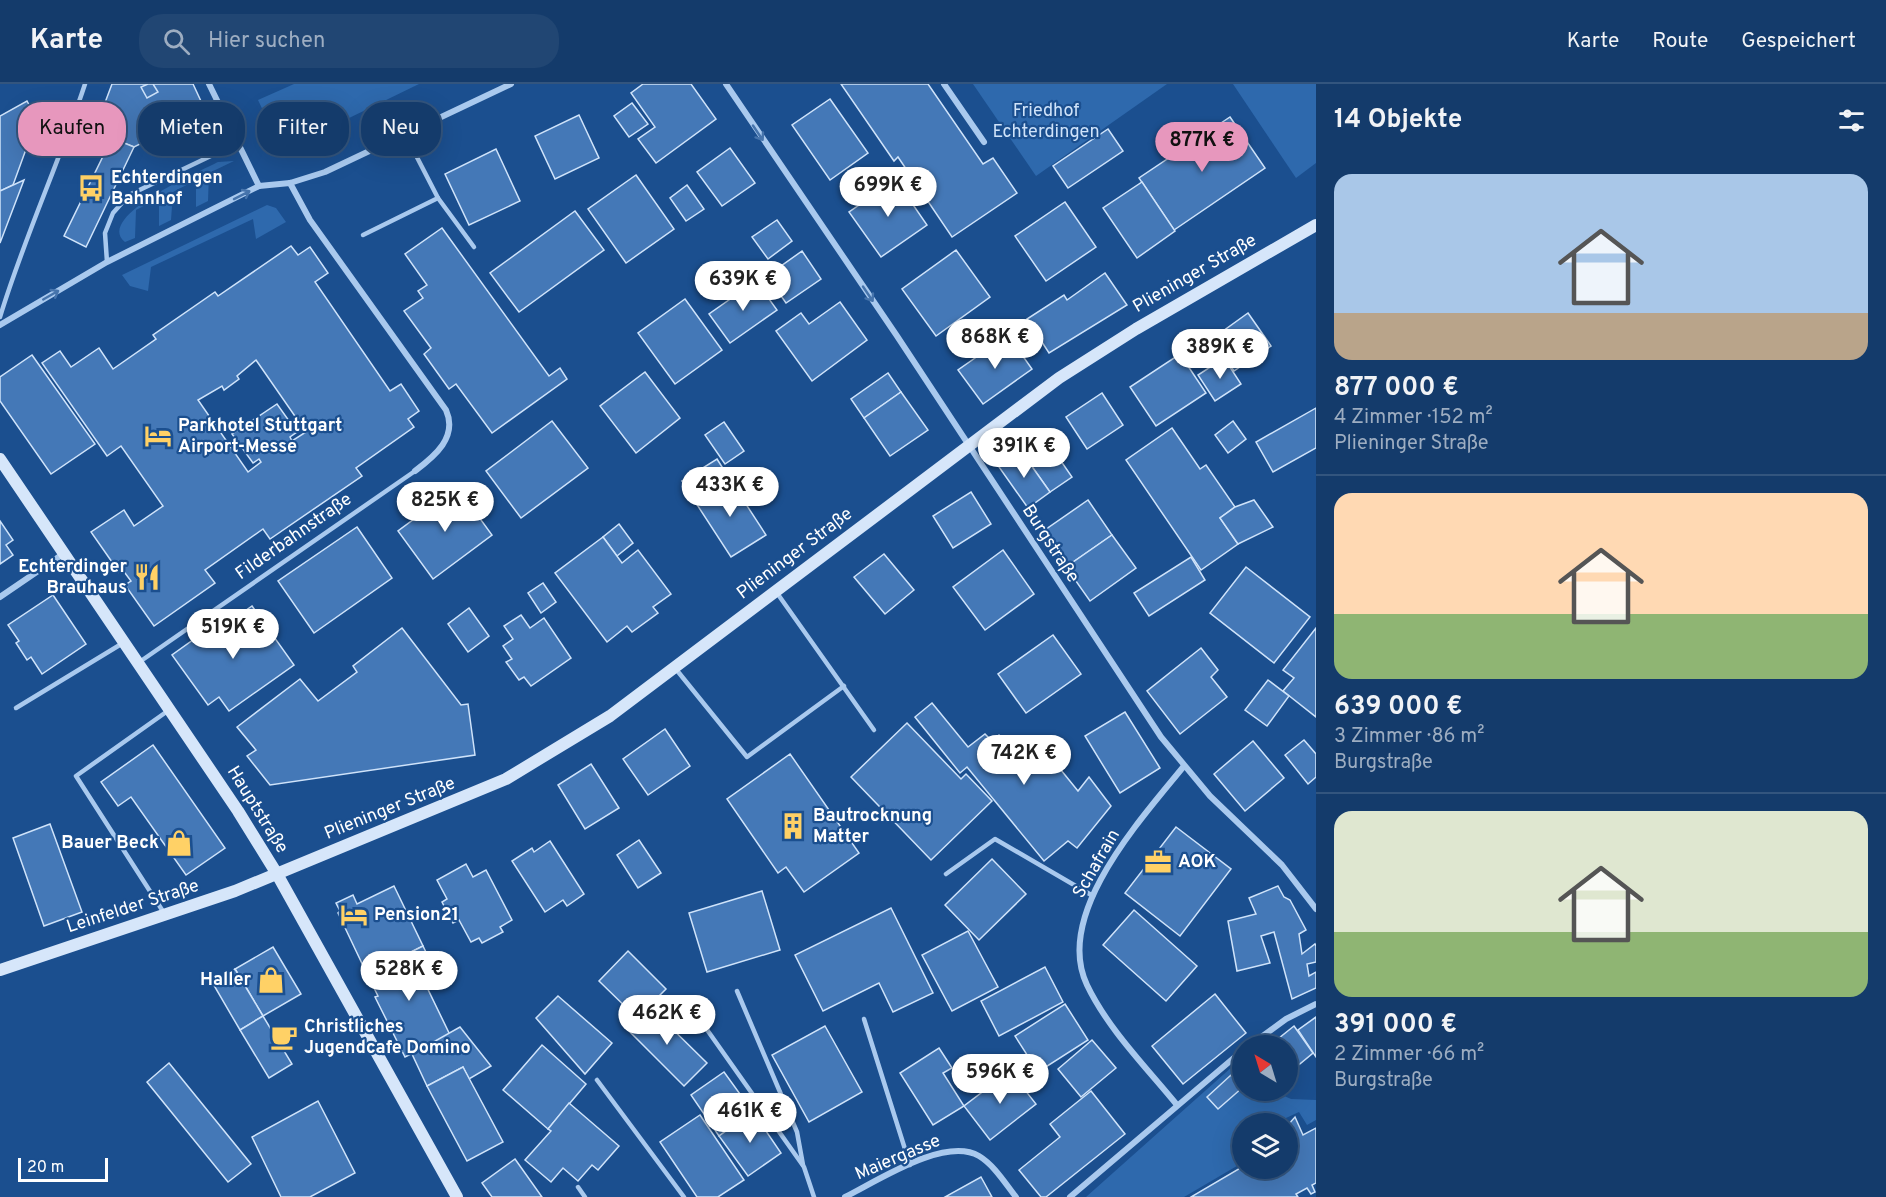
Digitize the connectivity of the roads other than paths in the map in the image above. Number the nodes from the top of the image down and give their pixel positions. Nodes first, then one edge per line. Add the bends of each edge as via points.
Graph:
1 (85, 84) edge
2 (209, 84) edge
3 (511, 84) edge
4 (726, 84) edge
5 (944, 84) edge
6 (218, 102) edge
7 (441, 117) edge
8 (984, 142) dead end
9 (361, 155) edge
10 (211, 156) edge
11 (244, 156) edge
12 (416, 156) edge
13 (290, 183) junction
14 (259, 186) junction
15 (438, 198) junction
16 (1316, 225) edge
17 (363, 235) dead end
18 (474, 247) dead end
19 (107, 262) junction
20 (0, 317) edge
21 (0, 325) edge
22 (968, 444) junction
23 (0, 459) edge
24 (415, 471) joint
25 (63, 554) junction
26 (776, 591) junction
27 (0, 597) edge
28 (123, 643) junction
29 (137, 663) junction
30 (675, 668) junction
31 (844, 686) junction
32 (16, 708) dead end
33 (169, 710) junction
34 (874, 730) dead end
35 (1184, 766) junction
36 (277, 874) junction
37 (946, 874) dead end
38 (1093, 896) junction
39 (1316, 909) edge
40 (165, 916) junction
41 (0, 970) edge
42 (737, 991) dead end
43 (1316, 1004) edge
44 (698, 1017) dead end
45 (864, 1018) dead end
46 (1264, 1035) edge
47 (1232, 1059) edge
48 (597, 1080) dead end
49 (1177, 1105) junction
50 (910, 1165) junction
51 (804, 1167) junction
52 (578, 1187) dead end
53 (457, 1197) edge
54 (585, 1197) edge
55 (684, 1197) edge
56 (814, 1197) edge
57 (845, 1197) edge
58 (1016, 1197) edge
59 (1070, 1197) edge

1 - 20 lane
2 - 6 street
3 - 7 street
4 -> 22 street, Burgstraße
5 - 8 street
9 - 13 street
10 - 19 lane via 129,195 113,213 105,233
11 - 14 street
12 - 15 lane
13 - 14 street
13 - 24 street, Filderbahnstraße via 310,220 451,421 449,435
19 -> 14 street
15 - 17 lane
15 - 18 lane
16 - 22 main road, Plieninger Straße via 1136,329 1059,378
21 -> 19 street
22 - 26 main road, Plieninger Straße
22 - 35 street, Burgstraße via 1116,671
23 - 25 main road, Hauptstraße
24 - 29 lane, Filderbahnstraße
25 - 27 street
25 - 28 main road, Hauptstraße
26 - 30 main road, Plieninger Straße
26 - 31 lane
28 - 29 main road, Hauptstraße
28 - 32 lane
29 - 33 main road, Hauptstraße
30 - 31 lane via 747,757
30 - 36 main road, Plieninger Straße via 610,716 506,779
31 - 34 lane
33 - 36 main road, Hauptstraße
33 - 40 lane via 76,776
35 - 38 street, Schafrain via 1116,856
35 - 39 street, Burgstraße via 1282,866
36 - 40 main road, Leinfelder Straße
36 - 53 main road, Hauptstraße
37 - 38 lane via 995,839
38 - 49 street, Schafrain via 1081,934 1079,956 1086,983 1101,1010
40 - 41 main road, Leinfelder Straße
42 - 51 lane via 797,1132
43 - 46 street
44 - 51 lane
45 - 50 lane
47 - 49 street
48 - 55 lane
49 - 59 street
50 - 57 street, Maiergasse
50 - 58 street, Maiergasse via 942,1152 968,1151 992,1166
51 - 56 lane
52 - 54 lane

